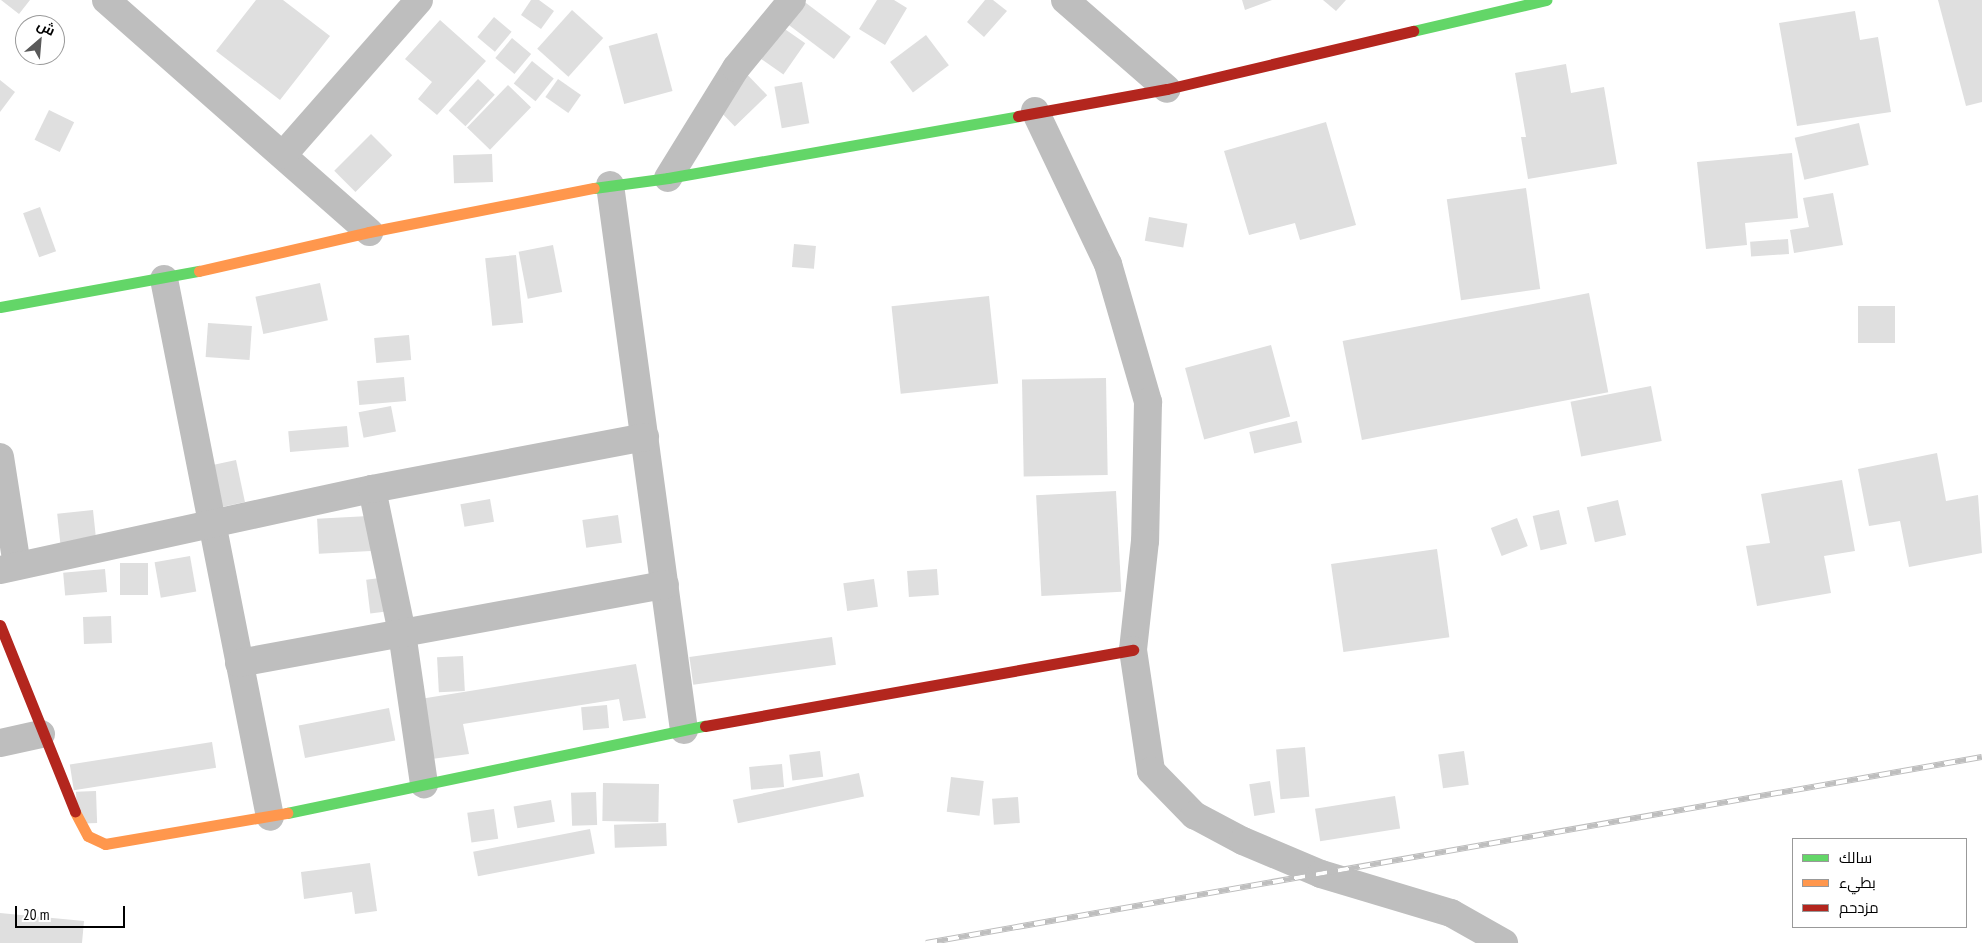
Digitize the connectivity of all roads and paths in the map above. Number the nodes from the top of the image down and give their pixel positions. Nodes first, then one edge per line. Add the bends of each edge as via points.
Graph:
1 (106, 0) edge
2 (419, 0) edge
3 (792, 0) edge
4 (1065, 0) edge
5 (1546, 0) edge
6 (1168, 89) junction
7 (1035, 111) junction
8 (283, 155) junction
9 (668, 178) junction
10 (610, 185) junction
11 (369, 232) junction
12 (164, 279) junction
13 (2, 304) edge
14 (644, 437) junction
15 (0, 457) edge
16 (372, 489) junction
17 (214, 524) junction
18 (8, 568) edge
19 (665, 585) junction
20 (0, 625) edge
21 (402, 633) junction
22 (1133, 650) junction
23 (239, 664) junction
24 (684, 730) junction
25 (41, 734) junction
26 (0, 742) edge
27 (424, 784) junction
28 (270, 817) junction
29 (1504, 943) edge

1 - 8 street
2 - 8 street
3 - 9 street via 736,68
4 - 6 street
5 - 6 street
6 - 7 street
7 - 9 street
7 - 22 street via 1108,264 1148,402 1144,541
8 - 11 street
9 - 10 street
10 - 11 street
10 - 14 street
11 - 12 street
12 - 13 street
12 - 17 street
14 - 16 street
14 - 19 street
15 - 18 street
16 - 17 street
16 - 21 street
17 - 18 street
17 - 23 street
19 - 21 street
19 - 24 street
20 - 25 street
21 - 23 street
21 - 27 street
22 - 24 street
22 - 29 street via 1151,771 1194,815 1321,874 1451,913
23 - 28 street
24 - 27 street
25 - 26 street
25 - 28 street via 80,824 94,841 124,843
27 - 28 street

